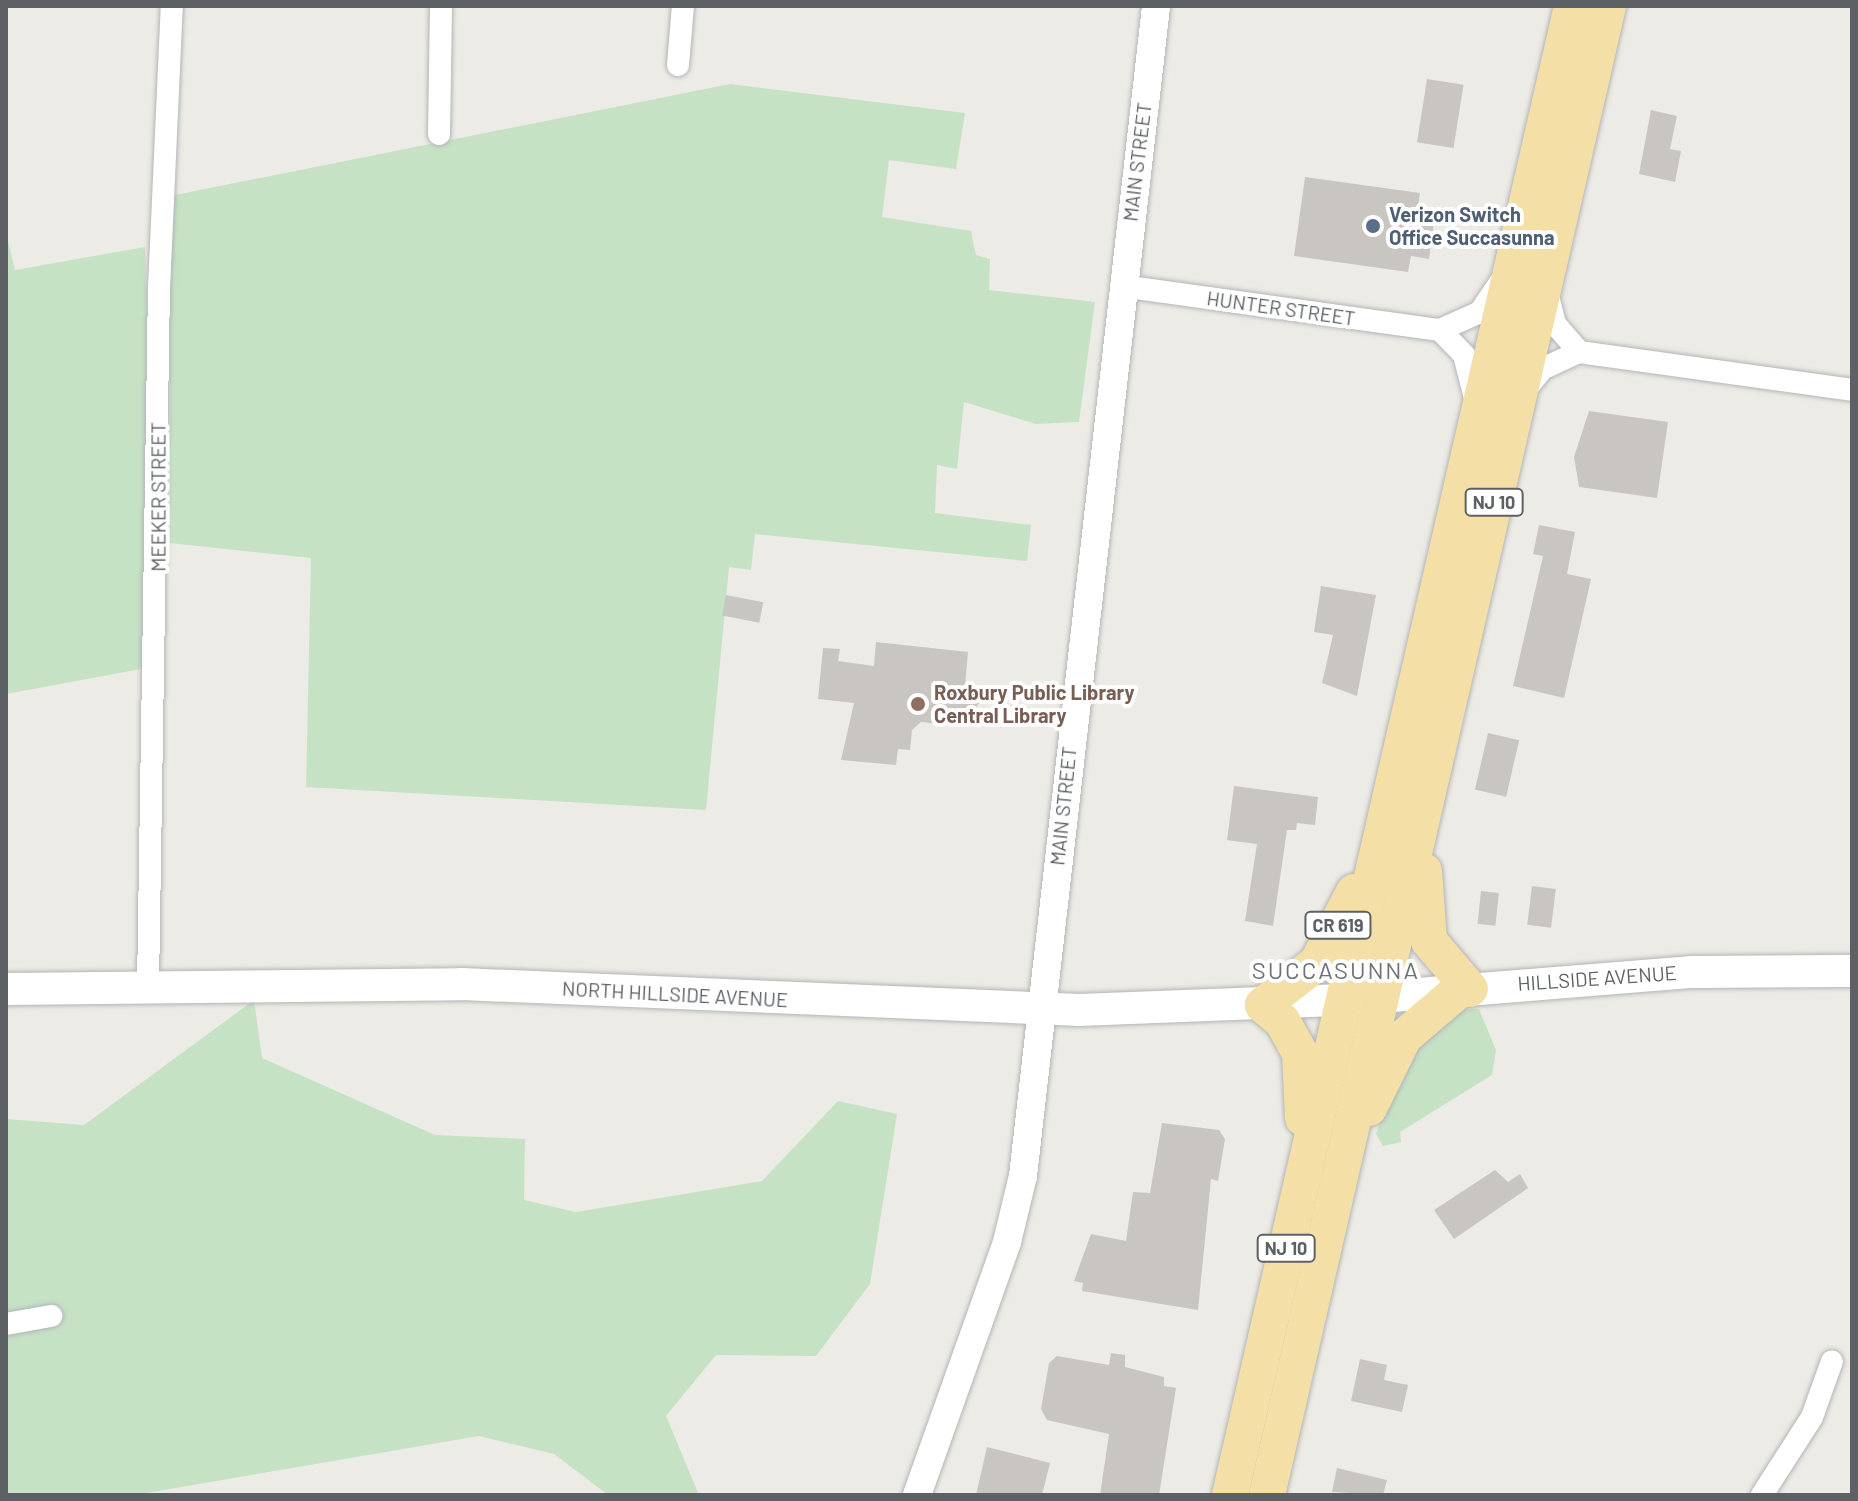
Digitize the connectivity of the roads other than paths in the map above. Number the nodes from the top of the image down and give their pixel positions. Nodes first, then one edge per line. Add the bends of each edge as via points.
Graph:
1 (172, 6) edge
2 (441, 6) edge
3 (683, 6) edge
4 (1156, 6) edge
5 (1572, 6) edge
6 (1608, 6) edge
7 (678, 65) dead end
8 (439, 134) dead end
9 (1528, 270) junction
10 (1122, 286) junction
11 (1440, 330) junction
12 (1579, 352) junction
13 (1852, 390) edge
14 (1517, 402) junction
15 (1476, 419) junction
16 (1427, 797) junction
17 (1386, 821) junction
18 (1852, 971) edge
19 (148, 987) junction
20 (6, 989) edge
21 (1465, 990) junction
22 (1379, 998) junction
23 (1343, 1000) junction
24 (1263, 1005) junction
25 (1040, 1006) junction
26 (1344, 1151) junction
27 (1304, 1168) junction
28 (51, 1316) dead end
29 (6, 1324) edge
30 (1832, 1361) dead end
31 (917, 1495) edge
32 (1230, 1495) edge
33 (1267, 1495) edge
34 (1762, 1495) edge

1 - 19 street, MEEKER STREET via 159,288
2 - 8 street
3 - 7 street
4 - 10 street, MAIN STREET
5 - 9 highway, NJ 10
6 - 9 highway, NJ 10
9 - 11 street via 1480,312
9 - 12 street via 1555,324
9 - 14 highway, NJ 10
9 - 15 highway, NJ 10
10 - 11 street, HUNTER STREET
10 - 25 street, MAIN STREET
11 - 15 street via 1465,358
12 - 13 street
12 - 14 street via 1542,369
14 - 16 highway, NJ 10
15 - 17 highway, NJ 10
16 - 21 highway via 1426,931 1439,958
16 - 22 highway, NJ 10
17 - 23 highway, NJ 10
17 - 24 highway, CR 619 via 1323,955 1305,977
18 - 21 main road, HILLSIDE AVENUE via 1693,972
19 - 20 main road, NORTH HILLSIDE AVENUE
19 - 25 main road, NORTH HILLSIDE AVENUE via 462,984
21 - 22 main road, HILLSIDE AVENUE
21 - 26 highway via 1404,1037
22 - 23 main road, HILLSIDE AVENUE
22 - 26 highway, NJ 10
23 - 24 main road, NORTH HILLSIDE AVENUE
23 - 27 highway, NJ 10
24 - 25 main road, NORTH HILLSIDE AVENUE
24 - 27 highway via 1282,1021 1300,1053
25 - 31 street, MAIN STREET via 1020,1193
26 - 33 highway, NJ 10
27 - 32 highway, NJ 10
28 - 29 street
30 - 34 street via 1812,1417

